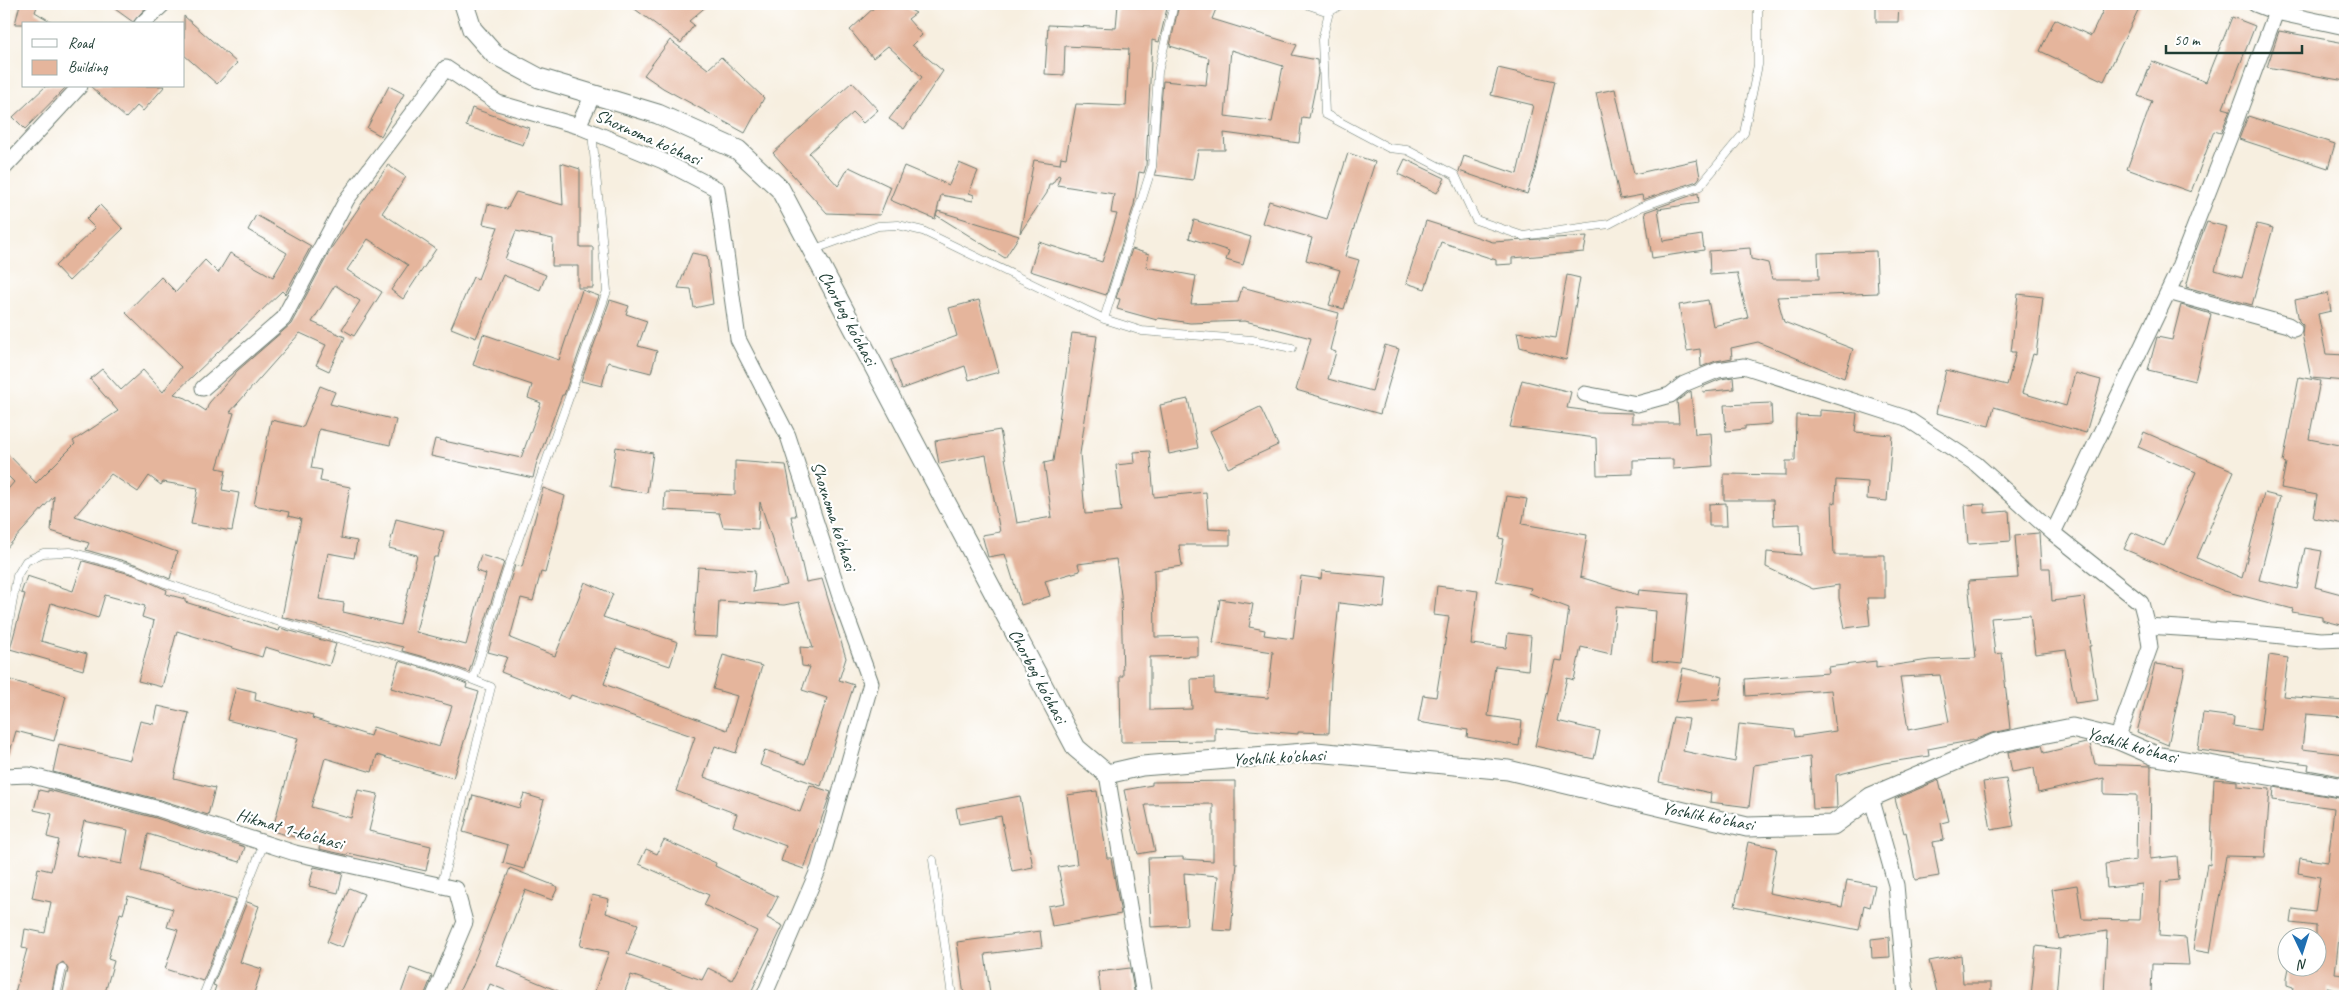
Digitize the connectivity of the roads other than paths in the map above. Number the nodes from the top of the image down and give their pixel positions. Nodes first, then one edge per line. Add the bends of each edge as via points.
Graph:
1 (163, 4) edge
2 (464, 4) edge
3 (1174, 4) edge
4 (1306, 4) edge
5 (1342, 4) edge
6 (1758, 4) edge
7 (2255, 4) edge
8 (1328, 12) junction
9 (2276, 12) junction
10 (144, 22) edge
11 (2345, 26) edge
12 (78, 88) edge
13 (593, 95) junction
14 (585, 129) junction
15 (4, 168) edge
16 (812, 250) junction
17 (2168, 292) junction
18 (1104, 319) junction
19 (2294, 329) dead end
20 (1292, 348) dead end
21 (203, 388) dead end
22 (1585, 394) dead end
23 (2053, 533) junction
24 (2148, 626) junction
25 (2345, 639) edge
26 (4, 651) edge
27 (473, 680) junction
28 (2117, 739) junction
29 (1107, 774) junction
30 (4, 776) edge
31 (2345, 788) edge
32 (1871, 797) junction
33 (264, 843) junction
34 (933, 860) dead end
35 (441, 887) junction
36 (62, 968) dead end
37 (56, 996) edge
38 (203, 996) edge
39 (434, 996) edge
40 (764, 996) edge
41 (952, 996) edge
42 (1144, 996) edge
43 (1906, 996) edge

1 - 10 street
2 - 13 street, Chorbog' ko'chasi via 472,29 494,54 539,78
3 - 18 lane via 1158,72 1152,167
4 - 8 lane
5 - 8 lane
6 - 8 lane via 1758,65 1744,133 1700,186 1641,207 1608,224 1523,236 1476,220 1456,175 1407,150 1389,148 1325,114 1322,40
7 - 9 street
9 - 11 street
9 - 17 street
12 - 15 street
13 - 14 street
13 - 16 street, Chorbog' ko'chasi via 658,114 738,150 780,190
14 - 21 street via 498,103 446,68 347,199 283,318
14 - 27 lane via 607,291 507,571
14 - 40 street, Shoxnoma ko'chasi via 663,161 717,189 738,339 788,436 871,683 820,868
16 - 18 lane via 878,226 898,225 923,232
16 - 29 street, Chorbog' ko'chasi via 1076,748
17 - 19 street
17 - 23 street
18 - 20 lane via 1142,331 1252,340
22 - 23 street via 1637,404 1670,395 1684,384 1718,370 1744,366 1906,418 1976,464
23 - 24 street via 2141,603
24 - 25 street via 2321,640
24 - 28 street via 2150,647
26 - 27 lane via 17,576 26,561 43,553 71,552 136,570 273,620 440,667
27 - 35 lane via 491,687
28 - 31 street, Yoshlik ko'chasi via 2156,756
28 - 32 street, Yoshlik ko'chasi via 2072,728 1996,742
29 - 32 street, Yoshlik ko'chasi via 1142,766 1316,752 1508,770 1747,827 1833,825
29 - 42 street
30 - 33 street, Hikmat 1-ko'chasi via 28,775 56,782 159,809
32 - 43 street via 1896,885
33 - 35 street, Hikmat 1-ko'chasi
33 - 38 lane
34 - 41 lane
35 - 39 street, Hikmat 1-ko'chasi via 456,889 465,922
36 - 37 lane

